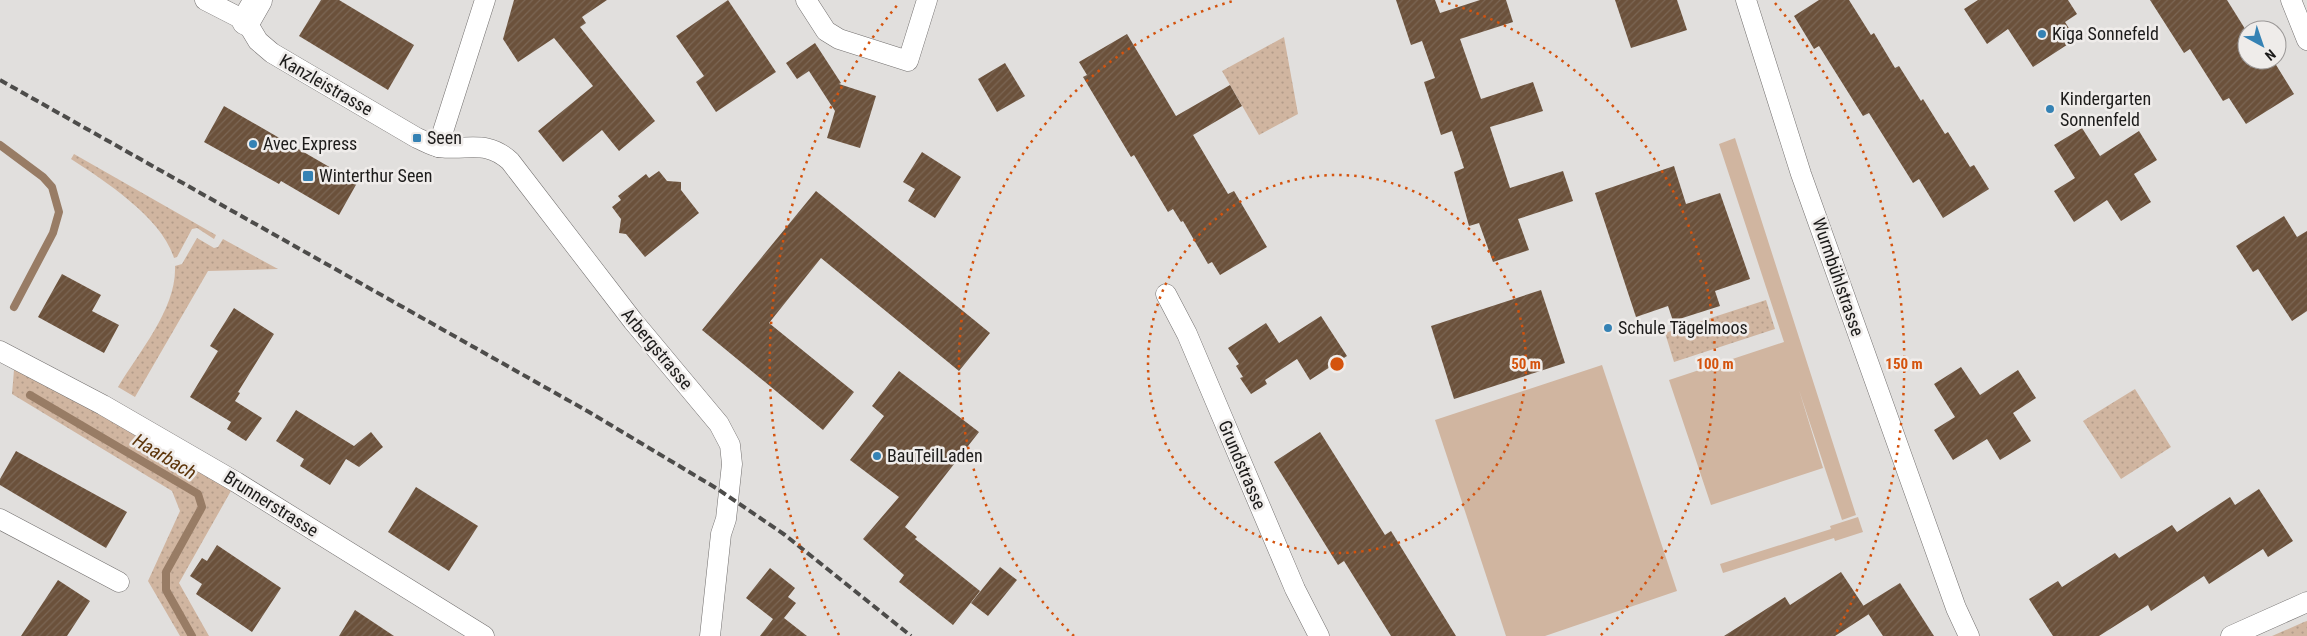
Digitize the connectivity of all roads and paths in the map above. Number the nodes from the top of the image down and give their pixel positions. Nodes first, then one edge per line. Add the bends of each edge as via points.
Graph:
1 (205, 0) edge
2 (485, 0) edge
3 (806, 0) edge
4 (927, 0) edge
5 (1746, 0) edge
6 (2291, 0) edge
7 (252, 11) edge
8 (2307, 40) edge
9 (438, 147) junction
10 (1166, 294) dead end
11 (0, 351) edge
12 (0, 519) edge
13 (120, 582) dead end
14 (2307, 602) edge
15 (484, 636) edge
16 (710, 636) edge
17 (1319, 636) edge
18 (1969, 636) edge
19 (2231, 636) edge

1 - 7 street
2 - 9 street
3 - 4 street via 826,31 839,39 908,60
5 - 18 street, Wurmbühlstrasse via 1801,174 1956,608
6 - 8 street
7 - 9 street, Kanzleistrasse via 258,41 272,53 417,138
9 - 16 street, Arbergstrasse via 474,145 499,151 510,161 633,321 719,424 730,445 732,464
10 - 17 street, Grundstrasse via 1187,334 1295,589
11 - 15 street, Brunnerstrasse via 103,405 228,477
12 - 13 street
14 - 19 street

